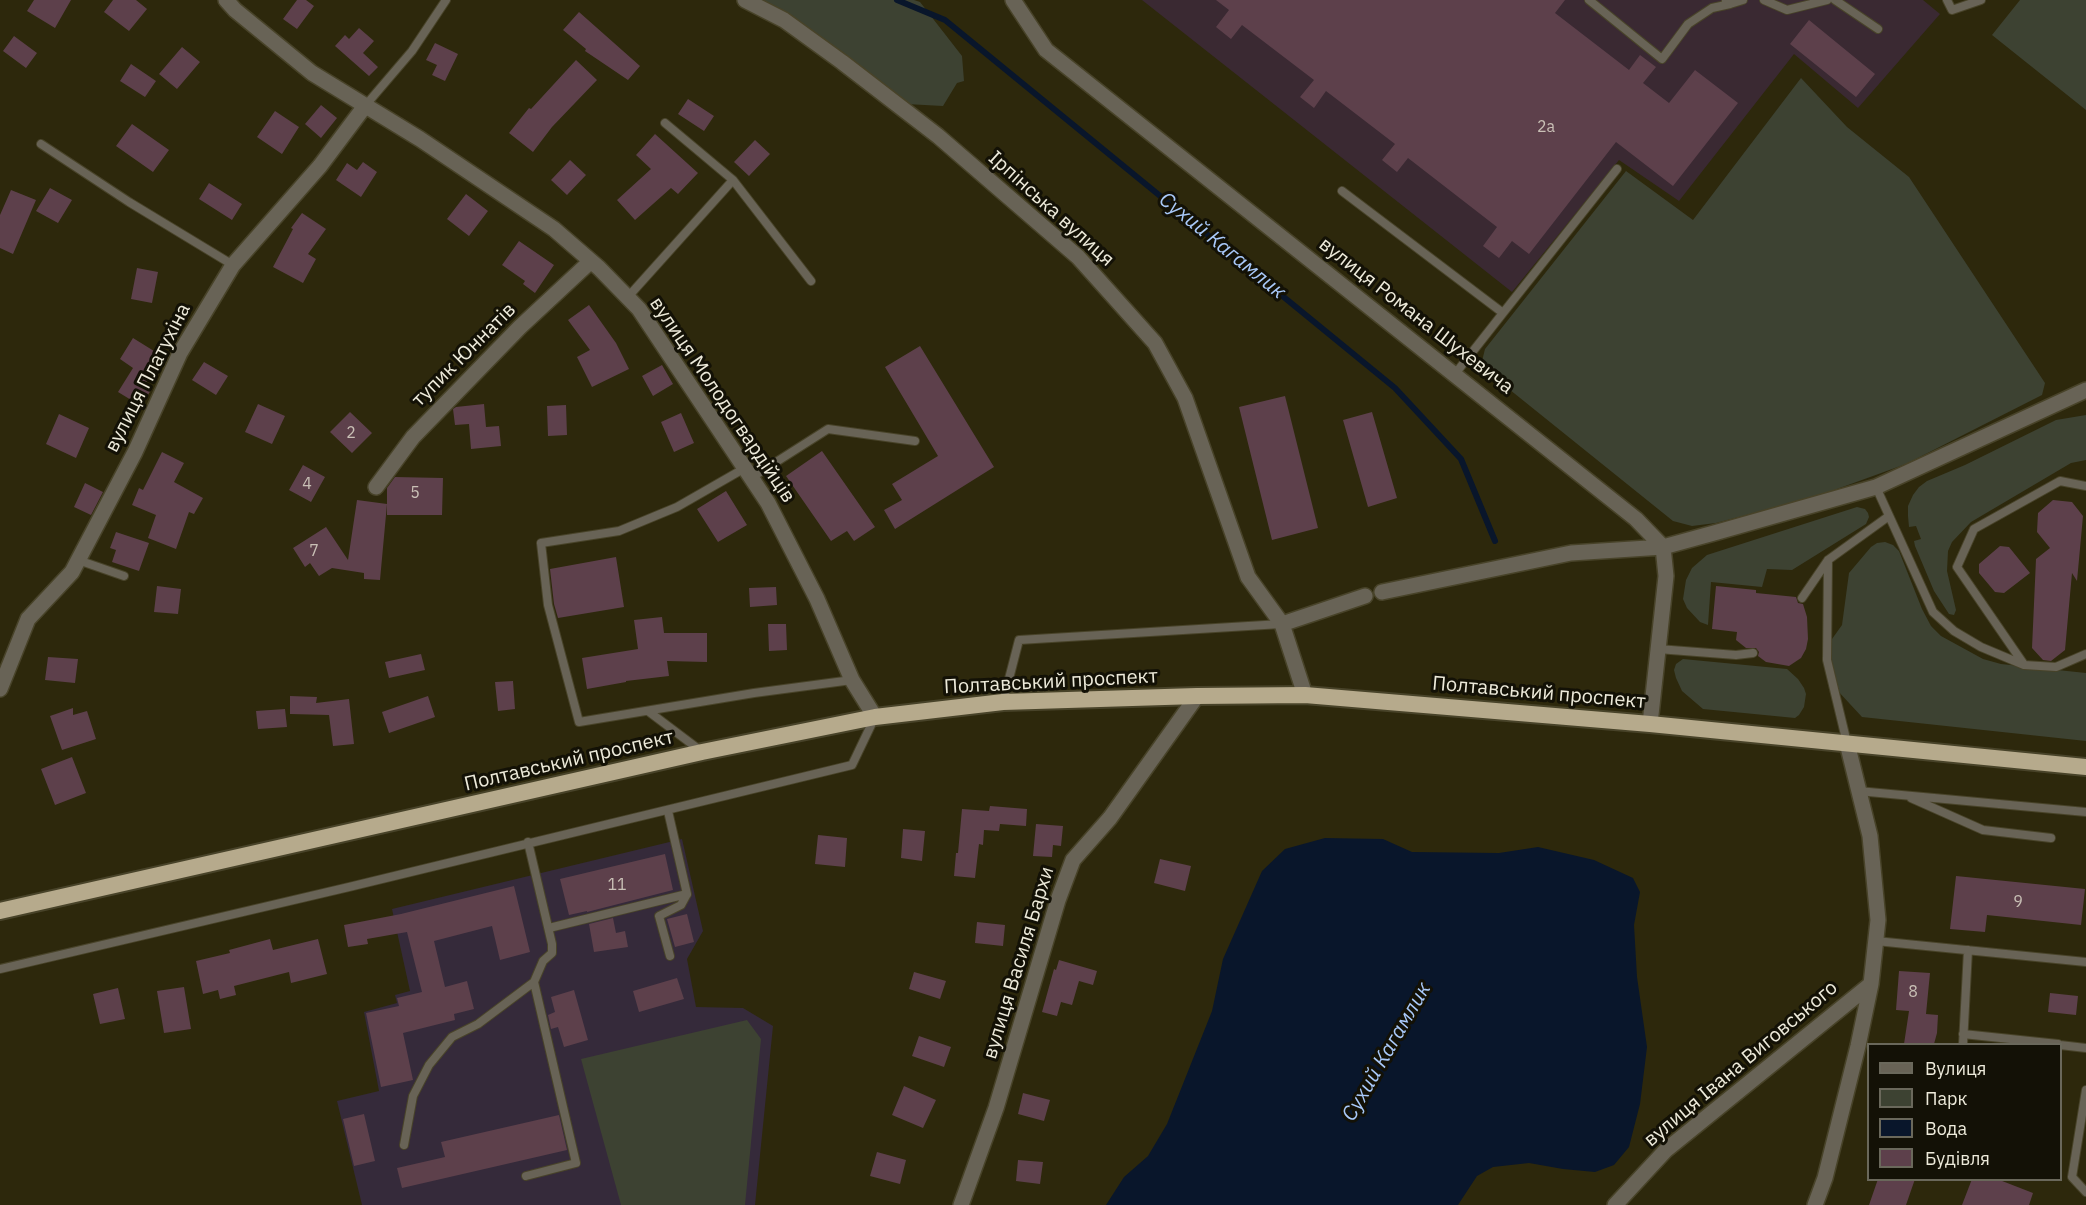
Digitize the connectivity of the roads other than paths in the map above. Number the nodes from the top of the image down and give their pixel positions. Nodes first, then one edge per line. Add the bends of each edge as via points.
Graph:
1 (226, 0) edge
2 (446, 0) edge
3 (745, 0) edge
4 (1013, 0) edge
5 (1589, 0) edge
6 (1743, 0) edge
7 (1764, 0) edge
8 (1827, 0) edge
9 (1834, 0) edge
10 (1947, 0) edge
11 (1981, 0) edge
12 (1728, 2) edge
13 (1878, 29) dead end
14 (365, 106) junction
15 (665, 123) dead end
16 (41, 144) dead end
17 (1617, 169) dead end
18 (733, 180) junction
19 (1342, 191) dead end
20 (591, 261) junction
21 (233, 265) junction
22 (811, 281) dead end
23 (627, 298) junction
24 (1503, 313) junction
25 (1455, 374) junction
26 (2086, 390) edge
27 (915, 441) dead end
28 (748, 473) junction
29 (2086, 486) edge
30 (376, 487) dead end
31 (1876, 487) junction
32 (1889, 516) junction
33 (1663, 547) junction
34 (78, 560) junction
35 (1828, 560) junction
36 (124, 576) dead end
37 (1382, 592) dead end
38 (1365, 596) dead end
39 (1802, 598) dead end
40 (1282, 624) junction
41 (1658, 649) junction
42 (1753, 653) dead end
43 (2086, 654) edge
44 (2024, 665) junction
45 (852, 680) junction
46 (0, 689) edge
47 (1305, 695) junction
48 (1197, 696) junction
49 (1003, 702) junction
50 (648, 711) junction
51 (875, 717) junction
52 (1650, 724) junction
53 (1846, 744) junction
54 (702, 752) junction
55 (2086, 767) edge
56 (1858, 791) junction
57 (1904, 795) junction
58 (668, 811) junction
59 (2086, 812) edge
60 (2050, 838) dead end
61 (528, 842) junction
62 (687, 894) junction
63 (0, 911) edge
64 (549, 928) junction
65 (1876, 941) junction
66 (1968, 950) junction
67 (670, 956) dead end
68 (2086, 962) edge
69 (0, 969) edge
70 (534, 982) junction
71 (1870, 984) junction
72 (1963, 1034) junction
73 (1963, 1043) edge
74 (2042, 1043) edge
75 (2062, 1045) edge
76 (2086, 1048) edge
77 (2086, 1090) edge
78 (404, 1145) dead end
79 (526, 1176) dead end
80 (2086, 1192) edge
81 (961, 1205) edge
82 (1615, 1205) edge
83 (1815, 1205) edge

1 - 14 street, вулиця Молодогвардійців via 312,73
2 - 14 lane via 411,51
3 - 40 street, Ірпінська вулиця via 784,20 938,136 1078,257 1155,344 1185,398 1248,577
4 - 25 street, вулиця Романа Шухевича via 1046,50
5 - 12 lane via 1662,59 1688,24
6 - 12 lane
7 - 8 lane via 1787,10
9 - 13 lane
10 - 11 lane via 1952,10
14 - 20 street, вулиця Молодогвардійців via 554,229
14 - 21 street, вулиця Платухіна via 320,166
15 - 18 lane
16 - 21 lane
17 - 24 lane
18 - 22 lane
18 - 23 lane
19 - 24 lane
20 - 23 street, вулиця Молодогвардійців
20 - 30 street, тупик Юннатів via 413,437
21 - 34 street, вулиця Платухіна via 180,353 135,452
23 - 28 street, вулиця Молодогвардійців via 639,309
24 - 25 lane
25 - 33 street, вулиця Романа Шухевича via 1636,519
26 - 31 street
27 - 28 lane via 828,429
28 - 45 street, вулиця Молодогвардійців via 768,503 811,588
28 - 50 lane via 619,531 542,543 548,605 579,722
29 - 44 lane via 2060,481 1974,529 1957,567
31 - 32 lane
31 - 33 street
32 - 35 lane
32 - 44 lane via 1933,612 1981,647
33 - 37 street via 1570,553
33 - 41 street via 1666,576
34 - 36 lane
34 - 46 street, вулиця Платухіна via 72,572 28,619
35 - 39 lane
35 - 53 lane via 1827,660
38 - 40 street
40 - 47 street, Ірпінська вулиця
40 - 49 lane via 1019,640
41 - 42 lane
41 - 52 street
43 - 44 lane via 2056,667
45 - 50 lane
45 - 51 street, вулиця Молодогвардійців
47 - 48 highway, Полтавський проспект
47 - 52 highway, Полтавський проспект
48 - 49 highway, Полтавський проспект
48 - 81 street, вулиця Василя Бархи via 1110,818 1073,860 996,1108
49 - 51 highway, Полтавський проспект
50 - 54 lane
51 - 54 highway, Полтавський проспект
51 - 58 lane via 852,765
52 - 53 highway, Полтавський проспект
53 - 55 highway, Полтавський проспект
53 - 56 street
54 - 63 highway, Полтавський проспект
56 - 57 lane
56 - 65 street via 1870,836 1878,920
57 - 59 lane
57 - 60 lane via 1983,830
58 - 61 lane
58 - 62 lane
61 - 64 lane
61 - 69 lane
62 - 64 lane
62 - 67 lane via 681,905 659,916
64 - 70 lane via 552,953 543,961
65 - 66 lane
65 - 71 street
66 - 68 lane
66 - 72 lane
70 - 78 lane via 478,1024 452,1037 429,1065 413,1096
70 - 79 lane via 576,1163
71 - 82 street, вулиця Івана Виговського via 1666,1150
71 - 83 street via 1825,1178
72 - 73 lane
72 - 74 lane
75 - 76 lane
77 - 80 lane via 2072,1178

